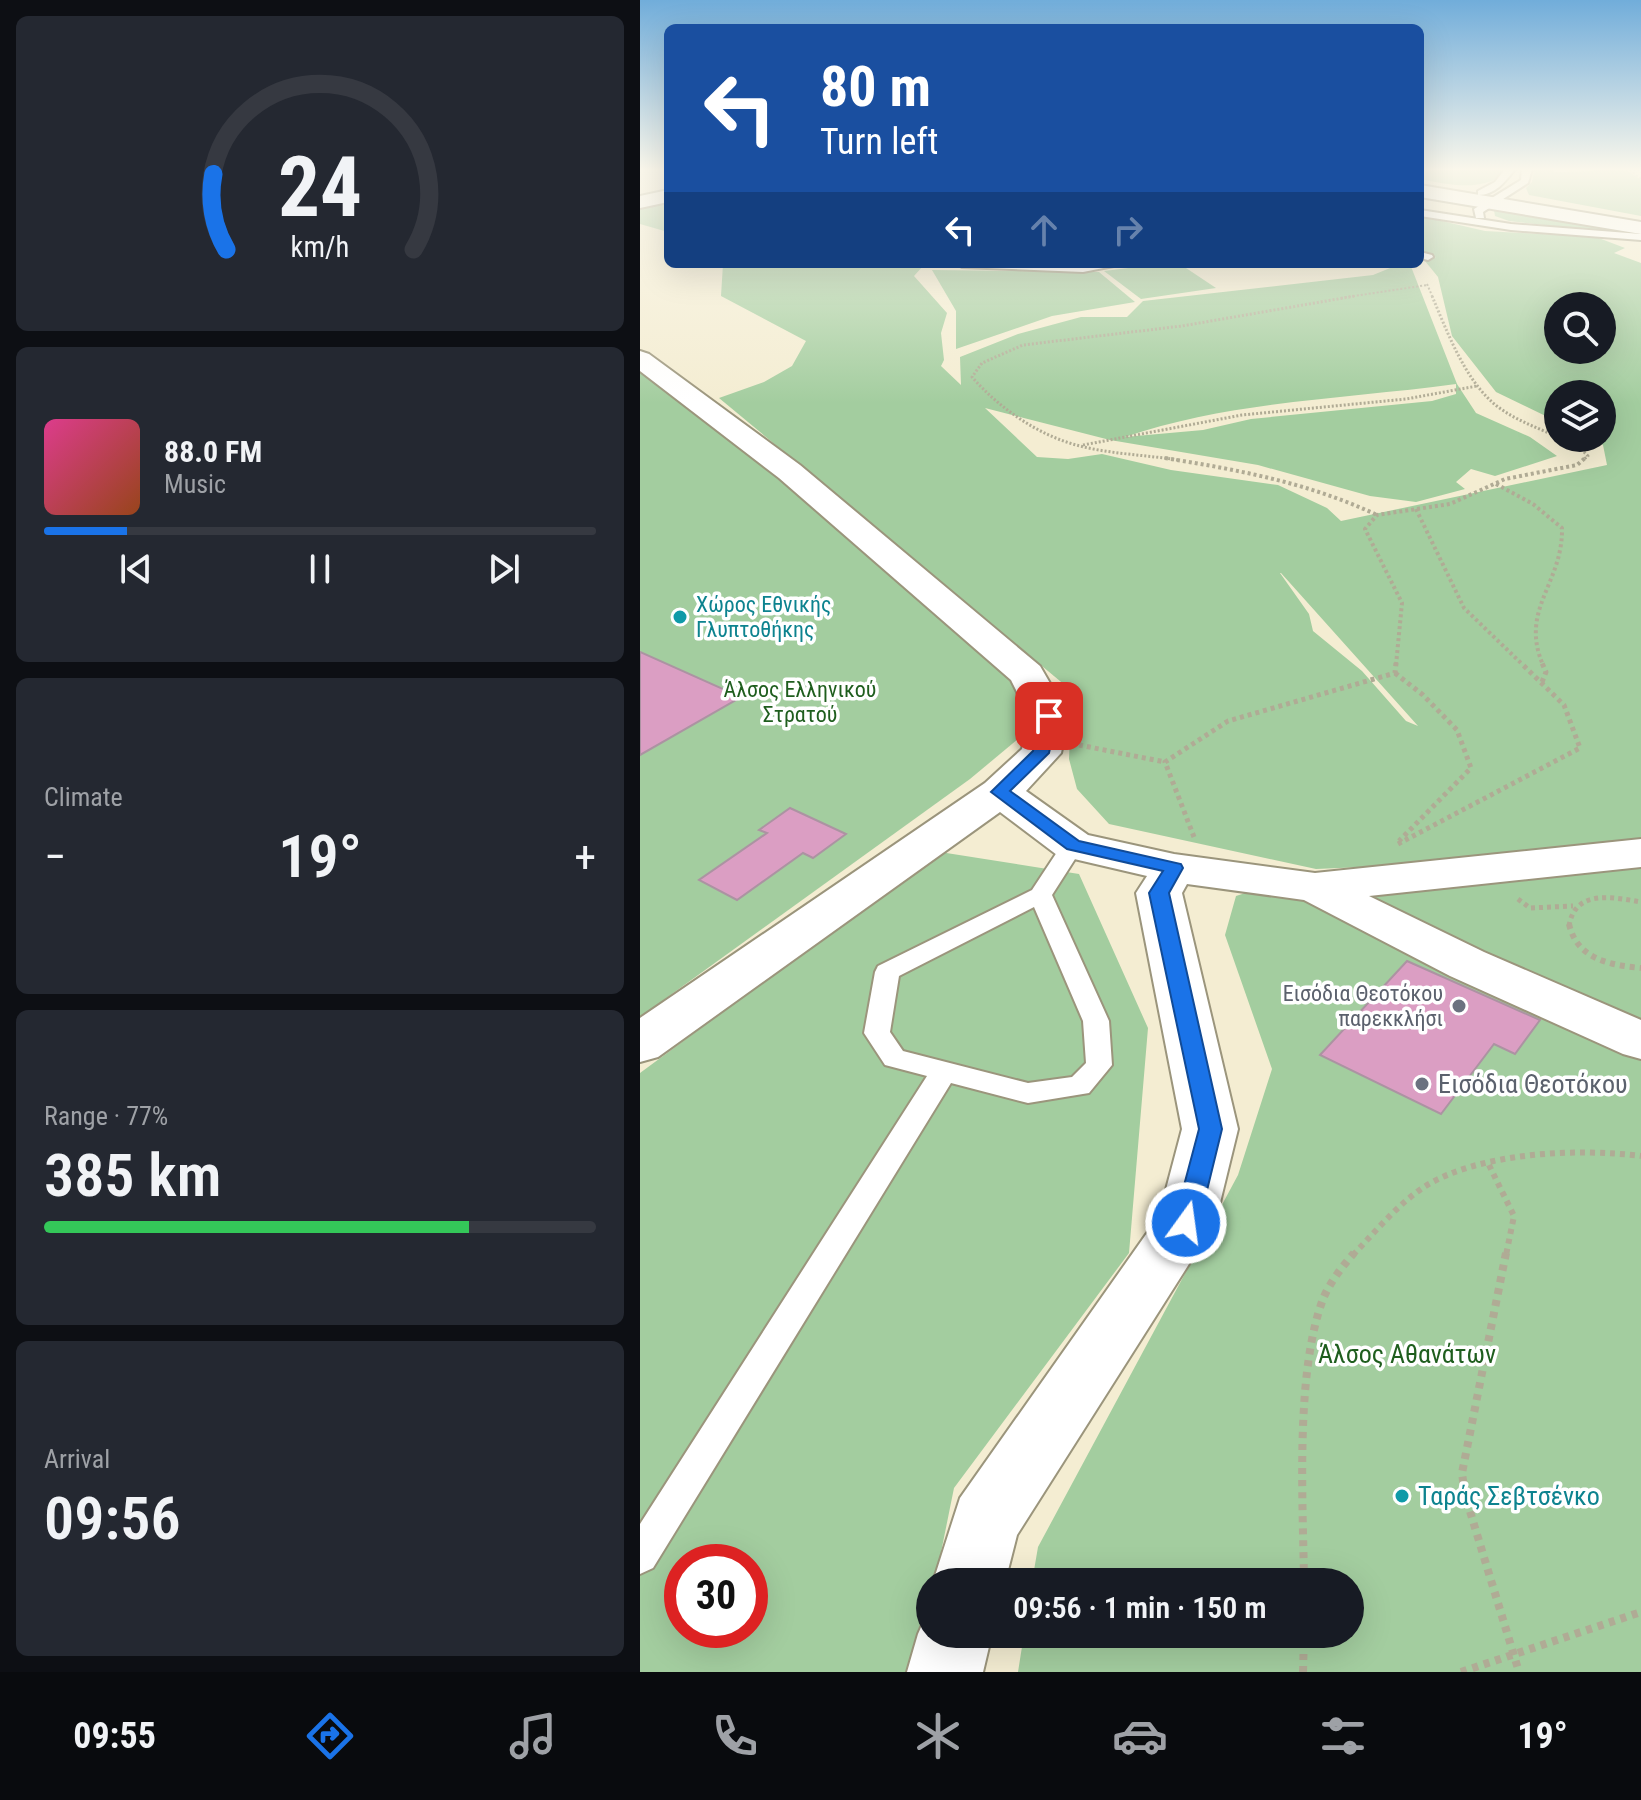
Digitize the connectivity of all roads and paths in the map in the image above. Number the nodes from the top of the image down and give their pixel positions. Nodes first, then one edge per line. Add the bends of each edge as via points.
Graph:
1 (1059, 268) edge
2 (1090, 268) edge
3 (640, 359) edge
4 (1477, 386) junction
5 (1544, 430) edge
6 (1078, 446) junction
7 (1584, 452) edge
8 (1496, 484) junction
9 (1416, 509) junction
10 (1377, 515) junction
11 (1395, 673) junction
12 (1542, 682) junction
13 (1044, 741) junction
14 (1165, 762) junction
15 (1000, 792) junction
16 (1073, 845) junction
17 (1641, 853) edge
18 (1191, 870) junction
19 (1315, 887) junction
20 (1040, 895) junction
21 (1641, 902) edge
22 (1641, 968) edge
23 (1641, 1041) edge
24 (640, 1044) edge
25 (944, 1072) junction
26 (1641, 1156) edge
27 (1489, 1165) junction
28 (640, 1556) edge
29 (973, 1568) edge
30 (1304, 1568) edge
31 (1641, 1612) edge
32 (951, 1648) edge
33 (1304, 1648) edge
34 (1514, 1654) junction
35 (945, 1672) edge
36 (1303, 1672) edge
37 (1461, 1672) edge
38 (1519, 1672) edge

1 - 2 lane
3 - 13 street via 797,480 1027,674 1049,716
4 - 5 path via 1492,402
4 - 6 path via 1406,399 1242,415
4 - 6 path via 1427,285 1182,326 1023,345 982,363 972,377 985,394 1022,421
6 - 10 path via 1303,485
7 - 8 path via 1588,456 1577,465
8 - 9 path via 1450,504
8 - 12 path via 1562,528 1560,562 1532,626 1534,651 1546,672
9 - 10 path
9 - 12 path via 1464,608
10 - 11 path via 1365,529 1402,603
11 - 12 path via 1457,730 1471,768 1396,845 1580,748 1564,705
11 - 14 path via 1228,721
13 - 14 path
13 - 15 street via 1041,753
14 - 18 path
15 - 16 street
15 - 24 street
16 - 18 street
16 - 20 lane
17 - 19 street
18 - 19 street
18 - 29 street via 1159,893 1210,1129 1186,1223 985,1522
19 - 23 street via 1467,964
20 - 25 lane via 887,972 877,1033 894,1058
20 - 25 lane via 1096,1021 1099,1065 1080,1086 1028,1093
21 - 22 path via 1586,899 1574,906 1566,927 1570,938 1596,959
25 - 28 lane
26 - 27 path via 1554,1153
27 - 30 path via 1437,1180 1414,1196 1347,1260 1321,1307 1304,1405
27 - 34 path via 1514,1216 1462,1473
31 - 34 path
32 - 35 street
33 - 36 path
34 - 37 path
34 - 38 path

